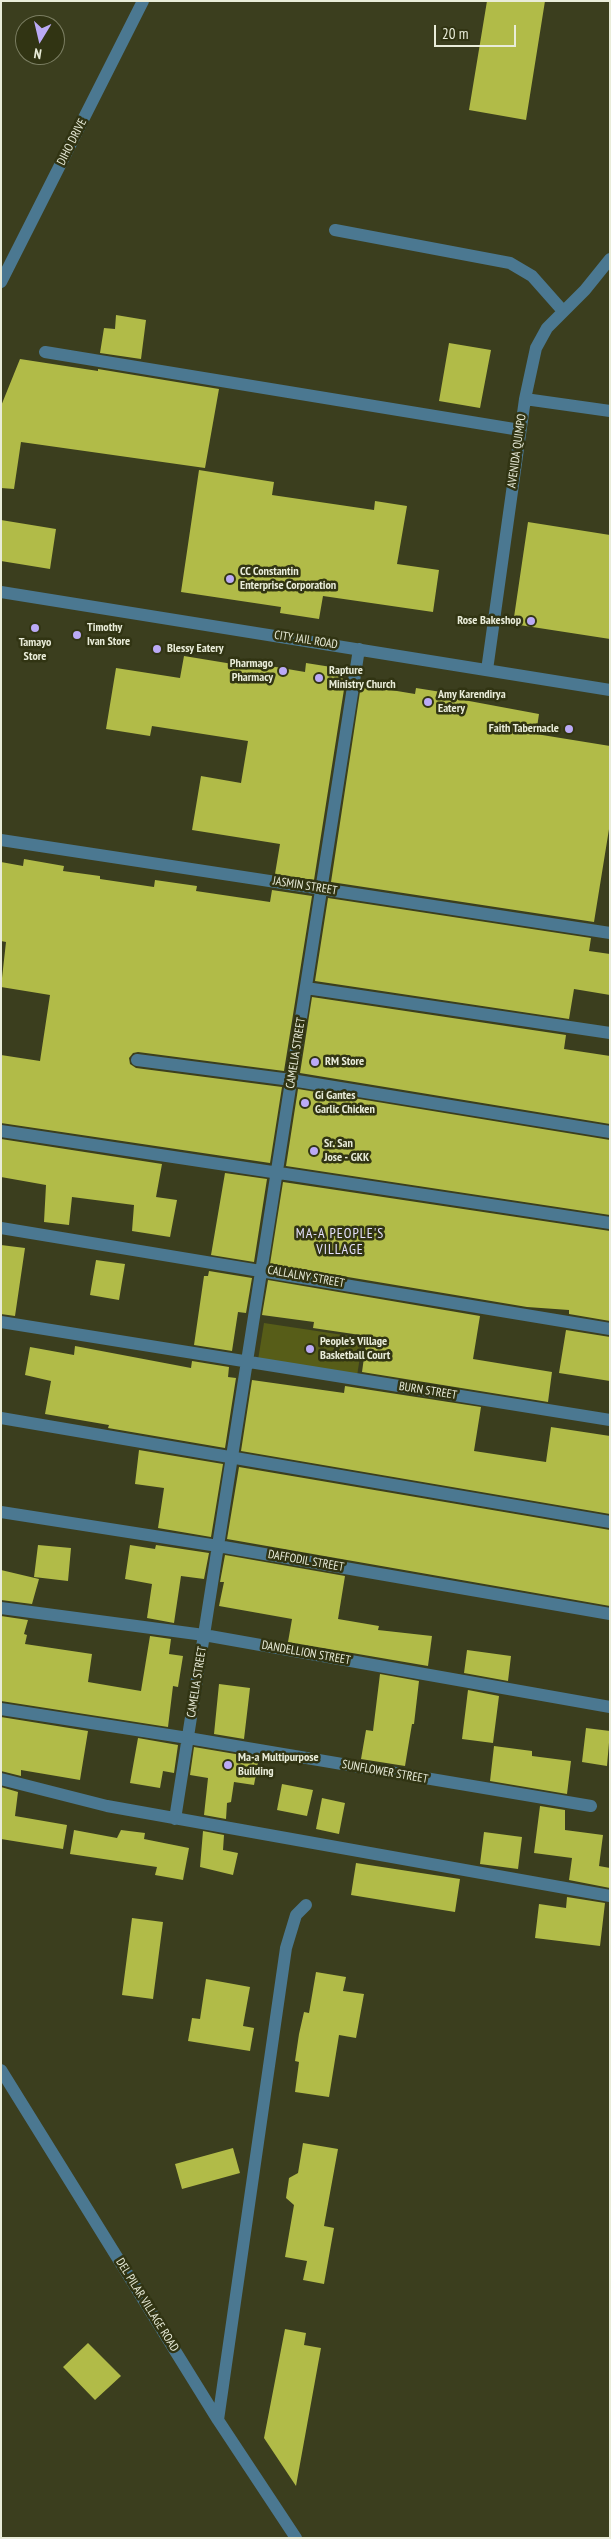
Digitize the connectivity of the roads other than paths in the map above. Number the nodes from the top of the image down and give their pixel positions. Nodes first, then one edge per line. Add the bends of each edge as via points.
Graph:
1 (143, 1) edge
2 (335, 230) dead end
3 (610, 259) edge
4 (1, 282) edge
5 (562, 311) junction
6 (45, 352) dead end
7 (525, 399) junction
8 (610, 411) edge
9 (520, 430) junction
10 (1, 592) edge
11 (359, 649) junction
12 (487, 670) junction
13 (610, 690) edge
14 (1, 840) edge
15 (322, 889) junction
16 (610, 933) edge
17 (306, 988) junction
18 (610, 1032) edge
19 (137, 1060) dead end
20 (291, 1080) junction
21 (1, 1131) edge
22 (610, 1132) edge
23 (277, 1172) junction
24 (610, 1223) edge
25 (1, 1228) edge
26 (262, 1269) junction
27 (1, 1322) edge
28 (610, 1329) edge
29 (247, 1362) junction
30 (1, 1418) edge
31 (610, 1420) edge
32 (232, 1457) junction
33 (1, 1512) edge
34 (610, 1522) edge
35 (218, 1546) junction
36 (1, 1608) edge
37 (610, 1614) edge
38 (204, 1635) junction
39 (610, 1707) edge
40 (1, 1709) edge
41 (188, 1738) junction
42 (1, 1779) edge
43 (592, 1806) dead end
44 (175, 1819) junction
45 (610, 1896) edge
46 (306, 1905) dead end
47 (1, 2070) edge
48 (218, 2420) junction
49 (296, 2538) edge

1 - 4 street, DIHO DRIVE
2 - 5 street via 510,263 532,276
3 - 5 street, AVENIDA QUIMPO via 585,290
5 - 7 street, AVENIDA QUIMPO via 536,348
6 - 9 street
7 - 8 street
7 - 9 street, AVENIDA QUIMPO
9 - 12 street, AVENIDA QUIMPO
10 - 11 street, CITY JAIL ROAD
11 - 12 street, CITY JAIL ROAD
11 - 15 street, CAMELIA STREET
12 - 13 street, CITY JAIL ROAD
14 - 15 street, JASMIN STREET
15 - 16 street, JASMIN STREET
15 - 17 street, CAMELIA STREET
17 - 18 street
17 - 20 street, CAMELIA STREET
19 - 20 street
20 - 22 street
20 - 23 street, CAMELIA STREET
21 - 23 street
23 - 24 street
23 - 26 street, CAMELIA STREET
25 - 26 street, CALLALNY STREET
26 - 28 street, CALLALNY STREET
26 - 29 street, CAMELIA STREET
27 - 29 street, BURN STREET
29 - 31 street, BURN STREET
29 - 32 street, CAMELIA STREET
30 - 32 street
32 - 34 street
32 - 35 street, CAMELIA STREET
33 - 35 street, DAFFODIL STREET
35 - 37 street, DAFFODIL STREET
35 - 38 street, CAMELIA STREET
36 - 38 street, DANDELLION STREET
38 - 39 street, DANDELLION STREET
38 - 41 street, CAMELIA STREET
40 - 41 street, SUNFLOWER STREET
41 - 43 street, SUNFLOWER STREET
41 - 44 street, CAMELIA STREET
42 - 44 street via 84,1801
44 - 45 street
46 - 48 street via 296,1915 286,1948
47 - 48 street, DEL PILAR VILLAGE ROAD
48 - 49 street, DEL PILAR VILLAGE ROAD

